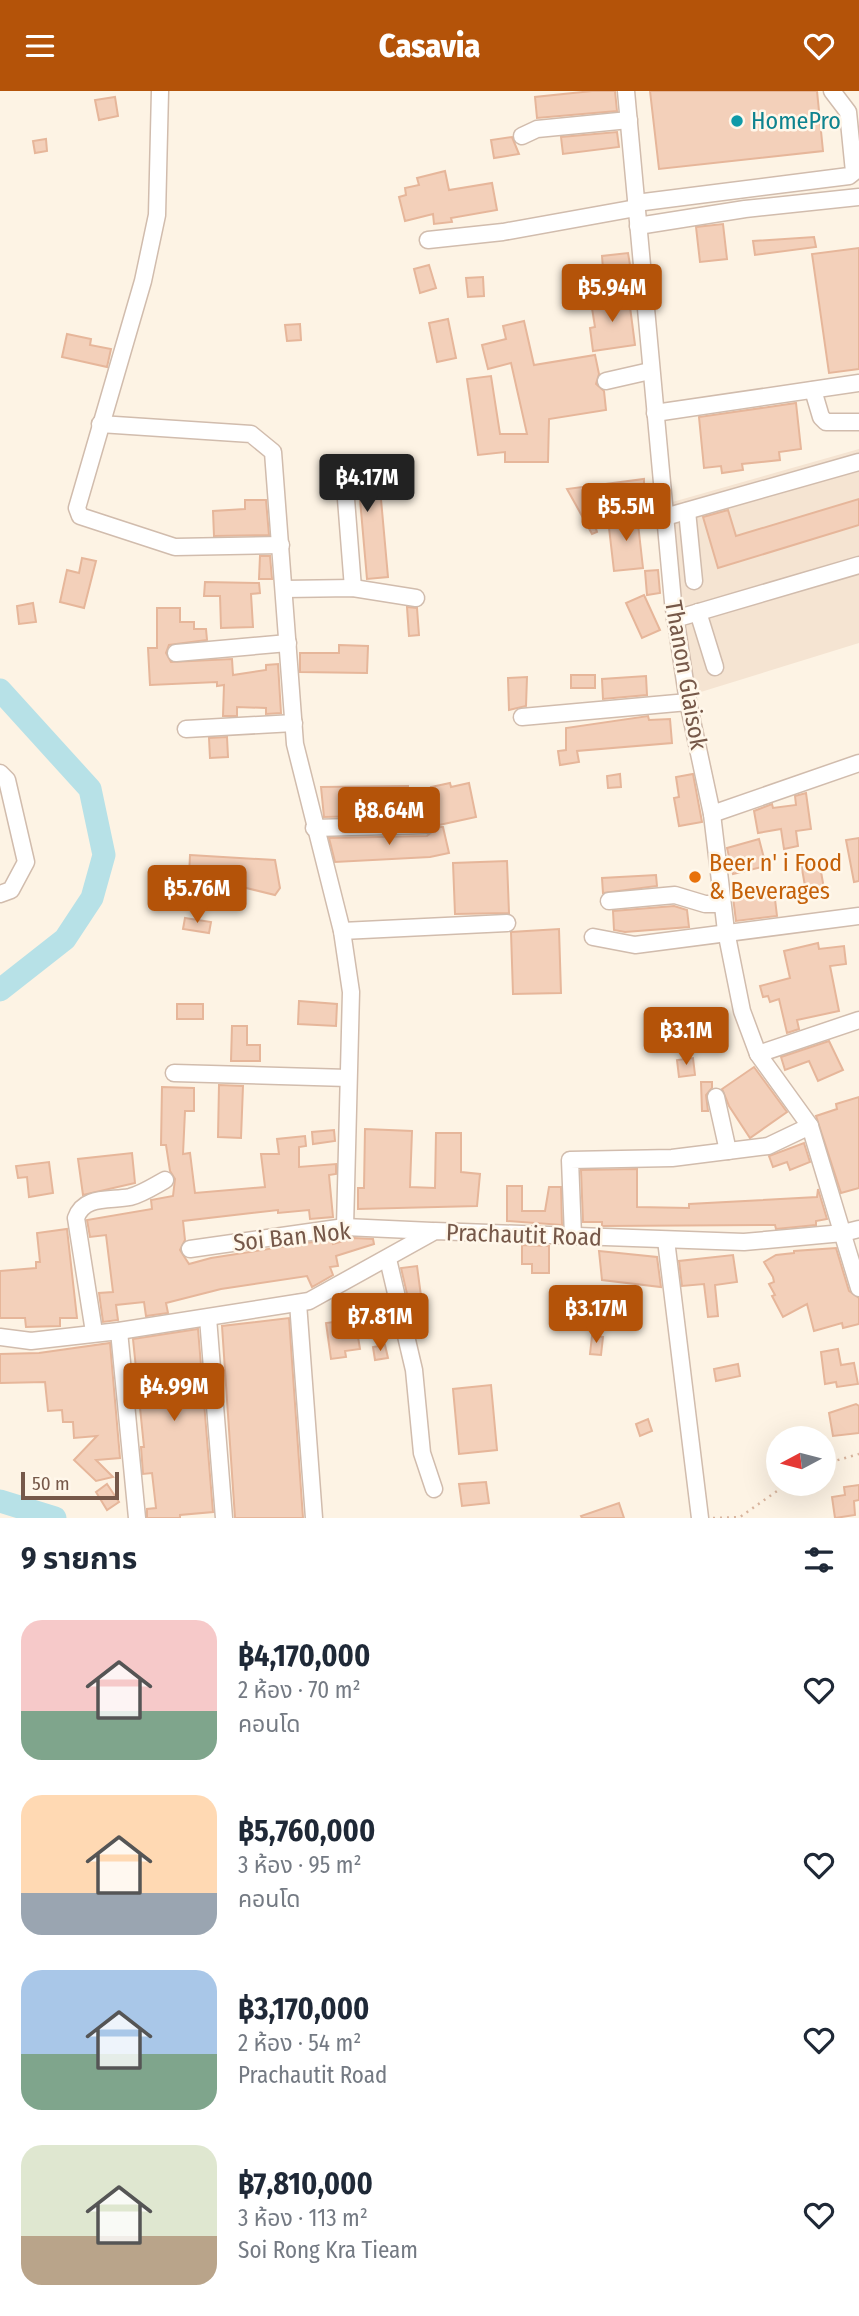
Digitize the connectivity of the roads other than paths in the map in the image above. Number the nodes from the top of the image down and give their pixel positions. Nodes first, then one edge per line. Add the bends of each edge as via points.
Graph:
1 (160, 91) edge
2 (626, 91) edge
3 (832, 91) edge
4 (629, 120) junction
5 (522, 136) dead end
6 (859, 197) edge
7 (636, 206) junction
8 (638, 226) junction
9 (428, 240) dead end
10 (650, 371) junction
11 (606, 380) dead end
12 (859, 383) edge
13 (813, 390) junction
14 (655, 413) junction
15 (859, 422) edge
16 (100, 424) junction
17 (859, 462) edge
18 (346, 499) dead end
19 (687, 511) junction
20 (665, 517) junction
21 (281, 545) junction
22 (859, 565) edge
23 (694, 581) dead end
24 (353, 588) junction
25 (284, 589) junction
26 (416, 598) dead end
27 (698, 612) junction
28 (675, 619) junction
29 (288, 643) junction
30 (176, 653) dead end
31 (715, 667) dead end
32 (688, 702) junction
33 (522, 717) dead end
34 (294, 723) junction
35 (186, 729) dead end
36 (859, 763) edge
37 (0, 773) edge
38 (712, 814) junction
39 (427, 825) dead end
40 (314, 828) junction
41 (0, 894) edge
42 (609, 901) dead end
43 (721, 904) junction
44 (859, 916) edge
45 (507, 923) dead end
46 (726, 931) junction
47 (342, 932) junction
48 (593, 937) dead end
49 (859, 1020) edge
50 (758, 1054) junction
51 (174, 1073) dead end
52 (348, 1078) junction
53 (716, 1097) dead end
54 (810, 1126) junction
55 (728, 1151) junction
56 (165, 1180) dead end
57 (345, 1227) junction
58 (435, 1231) junction
59 (851, 1231) edge
60 (573, 1236) junction
61 (666, 1240) junction
62 (190, 1249) dead end
63 (388, 1259) junction
64 (859, 1288) edge
65 (298, 1303) junction
66 (208, 1318) junction
67 (119, 1331) junction
68 (94, 1332) junction
69 (0, 1337) edge
70 (434, 1489) dead end
71 (137, 1518) edge
72 (223, 1518) edge
73 (314, 1518) edge
74 (701, 1518) edge

1 - 16 street via 158,215
2 - 4 street, Thanon Glaisok
3 - 7 street via 850,118 854,171 849,176
4 - 5 street via 537,129
4 - 7 street, Thanon Glaisok
6 - 8 street
7 - 8 street, Thanon Glaisok
7 - 9 street via 503,232
8 - 10 street, Thanon Glaisok
10 - 11 street
10 - 14 street, Thanon Glaisok
12 - 13 street
13 - 14 street
13 - 15 street via 826,422
14 - 20 street, Thanon Glaisok
16 - 21 street via 251,435 266,443 273,452
16 - 21 street via 81,488 80,516 175,547
17 - 19 street
18 - 24 street
19 - 20 street
19 - 23 street
20 - 28 street, Thanon Glaisok
21 - 25 street
22 - 27 street
24 - 25 street
24 - 26 street
25 - 29 street
27 - 28 street
27 - 31 street
28 - 32 street, Thanon Glaisok
29 - 30 street
29 - 34 street
32 - 33 street
32 - 38 street, Thanon Glaisok
34 - 35 street
34 - 40 street via 296,753
36 - 38 street
37 - 41 street via 7,781 26,862 11,890
38 - 43 street, Thanon Glaisok
39 - 40 street
40 - 47 street
42 - 43 street via 675,895
43 - 46 street, Thanon Glaisok
44 - 46 street
45 - 47 street
46 - 48 street via 635,945
46 - 50 street, Thanon Glaisok via 742,1011
47 - 52 street via 351,992
49 - 50 street
50 - 54 street, Thanon Glaisok
51 - 52 street
52 - 57 street
53 - 55 street
54 - 55 street via 768,1146
54 - 59 street, Thanon Glaisok
55 - 60 street via 672,1158 570,1160
56 - 68 street via 132,1197 88,1202 79,1209 76,1218
57 - 58 street, Soi Ban Nok
57 - 62 street, Soi Ban Nok
58 - 60 street, Prachautit Road
58 - 63 street, Prachautit Road
59 - 61 street, Prachautit Road via 744,1242
59 - 64 street, Thanon Glaisok
60 - 61 street, Prachautit Road
61 - 74 street
63 - 65 street, Prachautit Road
63 - 70 street via 414,1370 422,1454
65 - 66 street, Prachautit Road
65 - 73 street
66 - 67 street, Prachautit Road
66 - 72 street
67 - 68 street, Prachautit Road
67 - 71 street
68 - 69 street, Prachautit Road via 31,1341

